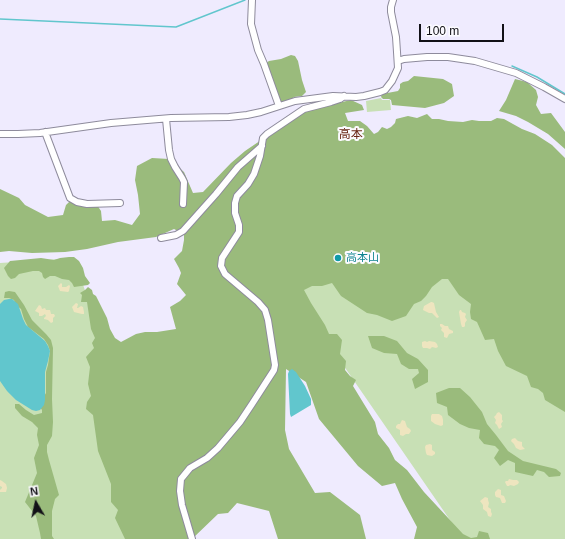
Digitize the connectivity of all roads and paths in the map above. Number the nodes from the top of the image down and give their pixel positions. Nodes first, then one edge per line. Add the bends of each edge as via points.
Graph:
1 (252, 0) edge
2 (393, 0) edge
3 (398, 61) junction
4 (344, 96) junction
5 (565, 99) edge
6 (279, 106) junction
7 (166, 119) junction
8 (44, 132) junction
9 (0, 134) edge
10 (262, 146) junction
11 (120, 204) dead end
12 (183, 204) dead end
13 (161, 238) dead end
14 (192, 539) edge

1 - 6 street via 251,24
2 - 3 street via 391,12
3 - 4 street via 396,75 385,90 364,96
3 - 5 street via 448,57 475,61 516,73
4 - 6 street via 295,101
4 - 10 street via 304,109 267,134 263,138
6 - 7 street via 229,117
7 - 8 street
7 - 12 street via 170,154 184,182
8 - 9 street
8 - 11 street via 70,198 87,204
10 - 13 street via 238,167 183,231
10 - 14 street via 254,174 237,196 235,213 239,232 222,258 221,266 225,274 265,310 276,365 240,422 218,448 190,468 181,479 182,505

